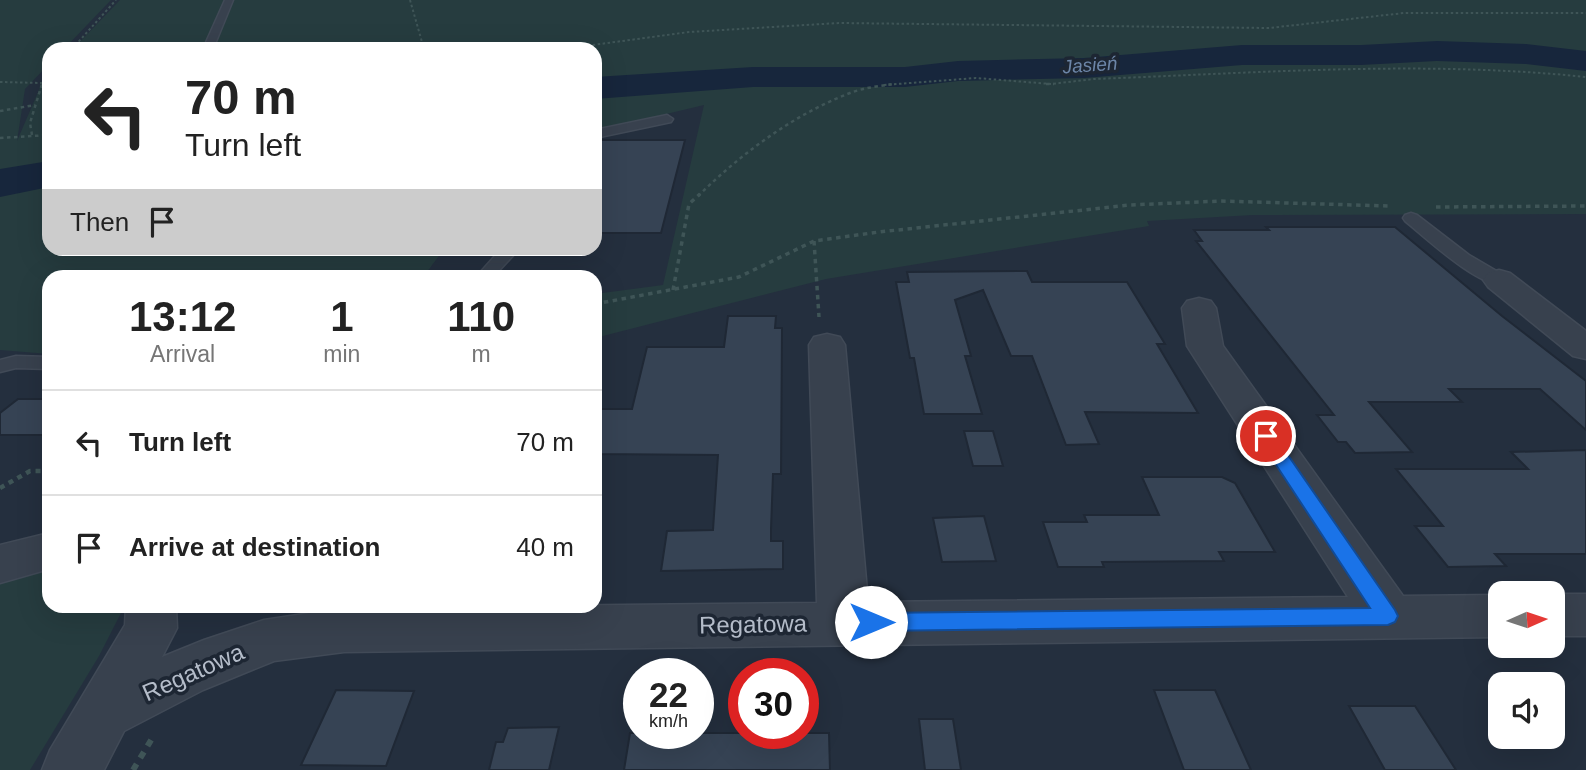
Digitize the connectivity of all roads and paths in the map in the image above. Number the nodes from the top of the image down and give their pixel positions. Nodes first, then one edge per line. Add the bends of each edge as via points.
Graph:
1 (116, 0) edge
2 (229, 0) edge
3 (410, 0) edge
4 (1586, 13) edge
5 (78, 42) edge
6 (211, 42) edge
7 (422, 42) edge
8 (602, 44) edge
9 (1586, 77) edge
10 (0, 82) edge
11 (41, 83) joint
12 (35, 105) junction
13 (0, 111) edge
14 (667, 119) dead end
15 (602, 133) edge
16 (32, 135) junction
17 (42, 135) edge
18 (0, 138) edge
19 (1396, 206) dead end
20 (1586, 206) edge
21 (1417, 213) joint
22 (814, 241) junction
23 (504, 256) edge
24 (491, 270) edge
25 (1499, 280) joint
26 (673, 290) junction
27 (602, 303) edge
28 (1199, 307) dead end
29 (827, 345) joint
30 (1586, 348) edge
31 (42, 363) edge
32 (0, 366) edge
33 (42, 471) edge
34 (0, 488) edge
35 (42, 553) edge
36 (0, 564) edge
37 (151, 613) edge
38 (1565, 615) edge
39 (1586, 615) edge
40 (1388, 616) junction
41 (1488, 616) edge
42 (844, 622) junction
43 (273, 624) edge
44 (106, 712) junction
45 (72, 770) edge

1 - 5 path
2 - 6 lane
3 - 7 path
4 - 8 path via 1404,13 1269,29 839,23 689,32
9 - 26 path via 1466,67 1051,84 976,78 901,82 852,92 792,122 735,160 689,204
10 - 11 path
11 - 12 path
12 - 13 path
12 - 16 path
14 - 15 lane
16 - 17 path
16 - 18 path
19 - 22 path via 1221,201 1130,205
20 - 21 path
21 - 25 lane via 1463,259
22 - 26 path via 739,276
22 - 29 path via 819,320
23 - 24 lane
25 - 30 street
26 - 27 path
28 - 40 street via 1205,346
29 - 42 street
31 - 32 lane
33 - 34 path via 30,471
35 - 36 street
37 - 44 street via 151,628
38 - 39 street
40 - 41 street, Regatowa
40 - 42 street, Regatowa
42 - 43 street, Regatowa via 300,633
43 - 44 street, Regatowa
44 - 45 street

